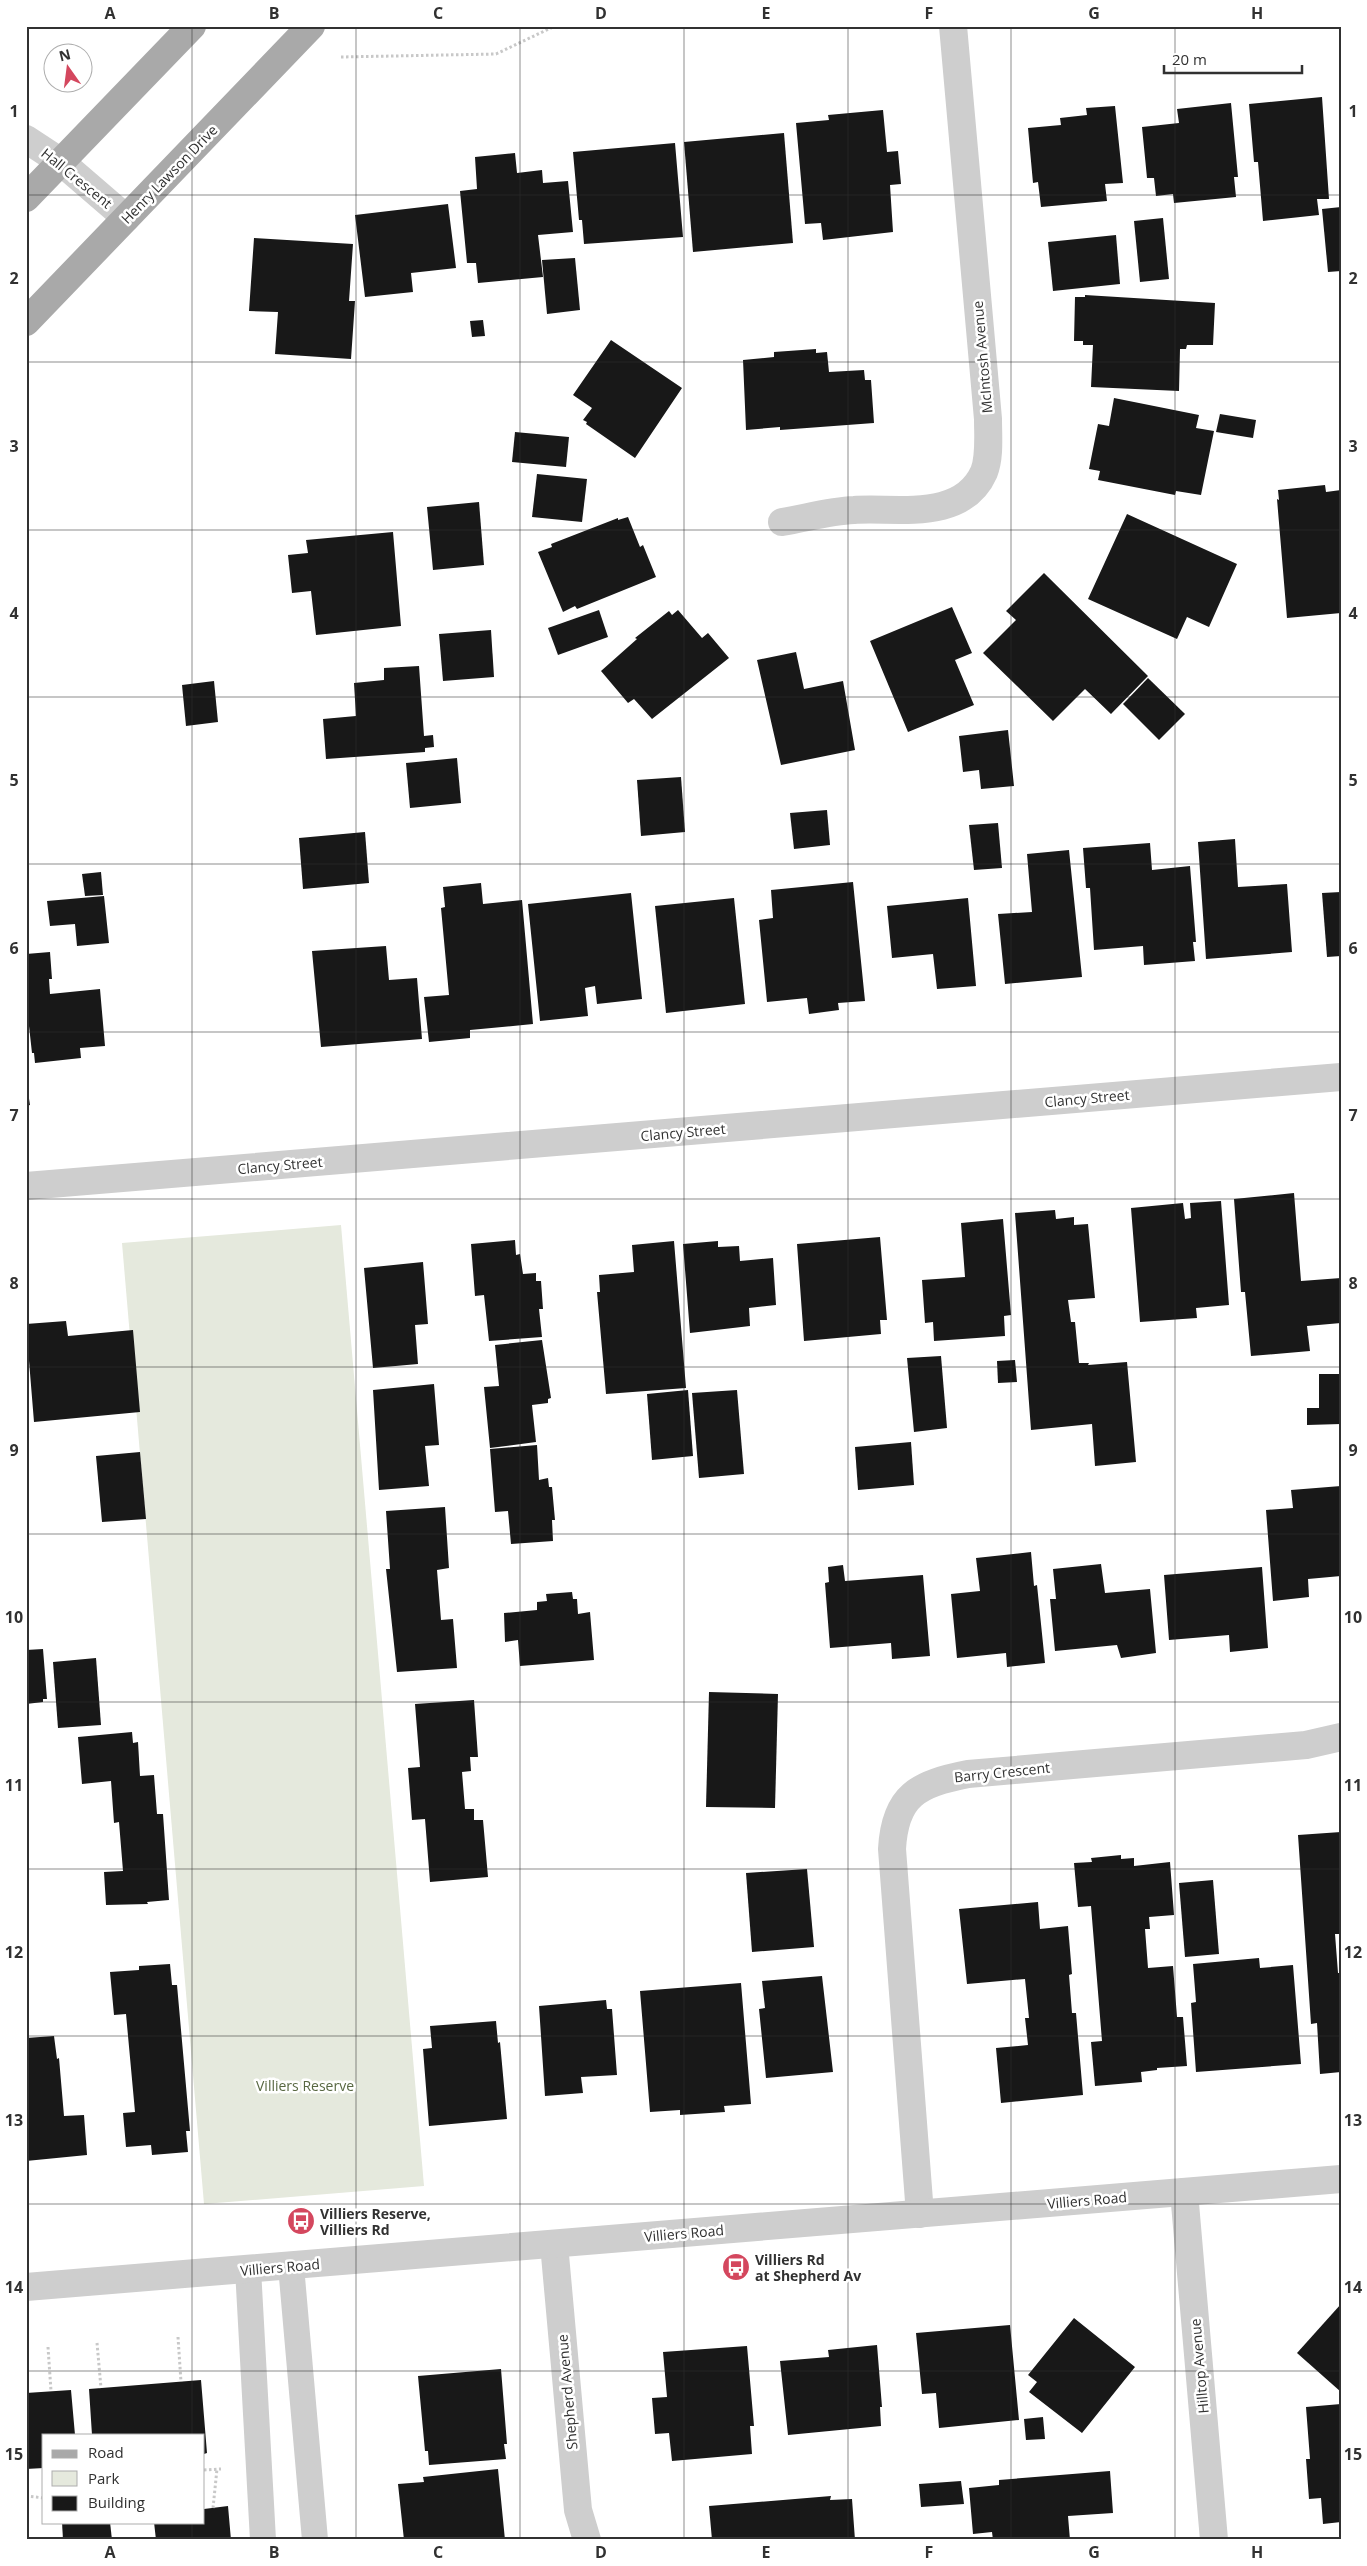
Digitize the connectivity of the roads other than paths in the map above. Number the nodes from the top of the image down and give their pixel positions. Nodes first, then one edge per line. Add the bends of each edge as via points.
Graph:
1 (192, 26) edge
2 (311, 26) edge
3 (953, 26) edge
4 (26, 139) edge
5 (61, 162) junction
6 (26, 198) edge
7 (126, 218) junction
8 (26, 322) edge
9 (782, 522) dead end
10 (1341, 1077) edge
11 (26, 1186) edge
12 (1341, 1737) edge
13 (1341, 2179) edge
14 (1184, 2192) junction
15 (920, 2214) junction
16 (554, 2244) junction
17 (291, 2266) junction
18 (248, 2269) junction
19 (26, 2287) edge
20 (263, 2540) edge
21 (315, 2540) edge
22 (587, 2540) edge
23 (1214, 2540) edge

1 - 5 main road
2 - 7 main road, Henry Lawson Drive
3 - 9 street, McIntosh Avenue via 988,420 984,471 973,490 956,502 932,508 852,510
4 - 5 street, Hall Crescent
5 - 6 main road
5 - 7 street, Hall Crescent
7 - 8 main road, Henry Lawson Drive
10 - 11 street, Clancy Street
12 - 15 street, Barry Crescent via 1306,1746 968,1774 920,1788 903,1805 893,1828 892,1850
13 - 14 street, Villiers Road
14 - 15 street, Villiers Road
14 - 23 street, Hilltop Avenue
15 - 16 street, Villiers Road
16 - 17 street, Villiers Road
16 - 22 street, Shepherd Avenue via 576,2493
17 - 18 street, Villiers Road
17 - 21 lane
18 - 19 street, Villiers Road
18 - 20 lane

